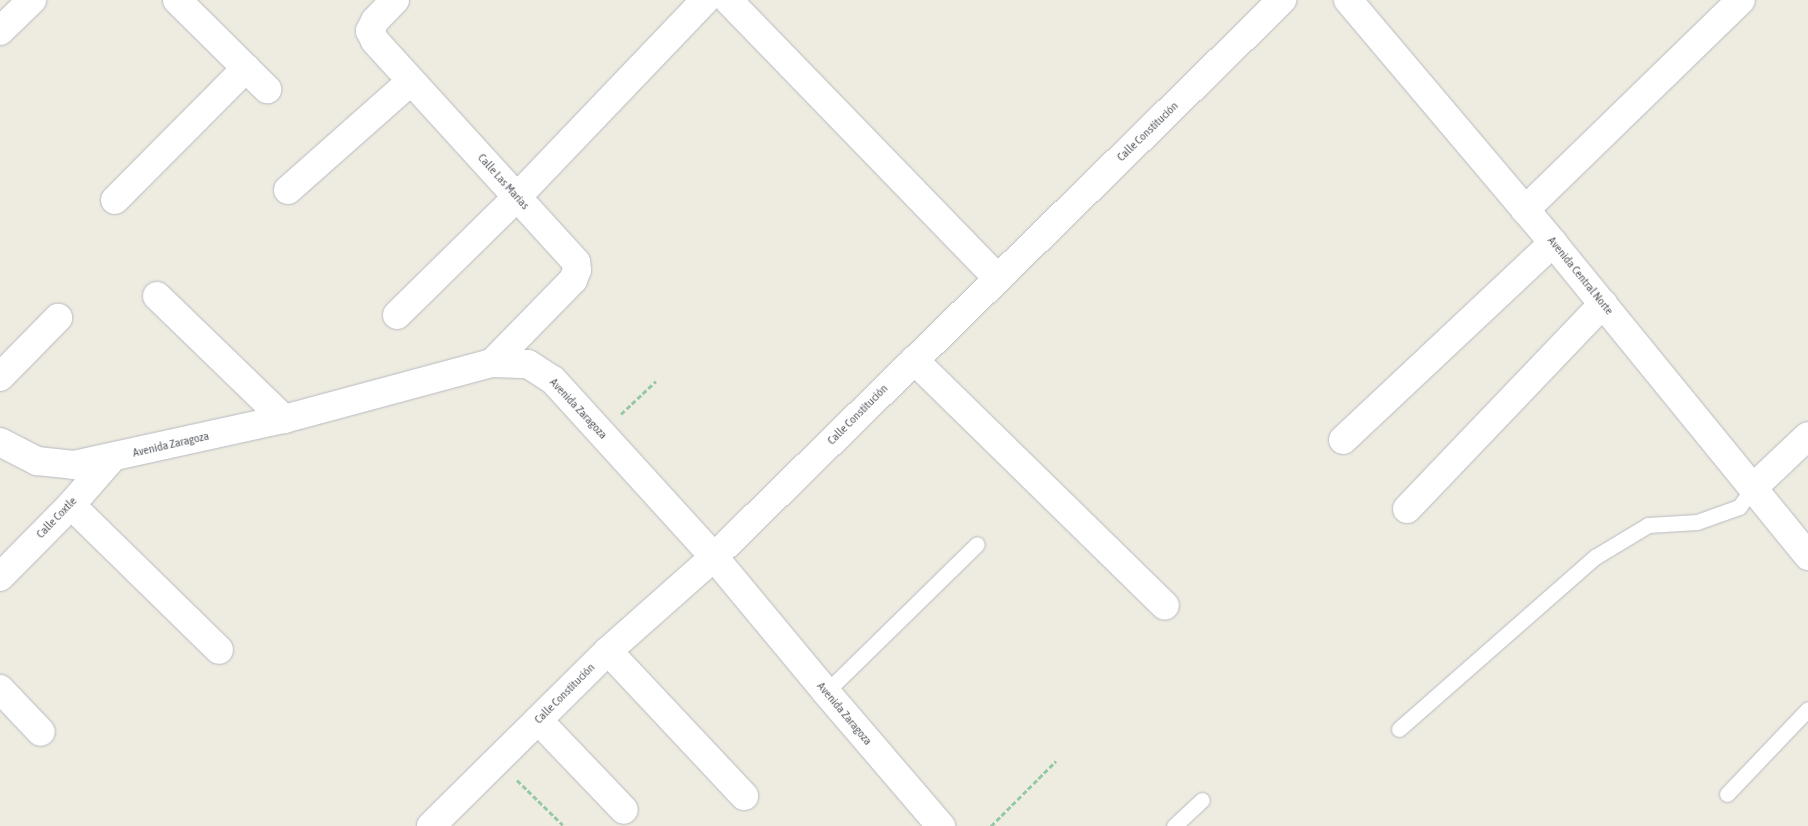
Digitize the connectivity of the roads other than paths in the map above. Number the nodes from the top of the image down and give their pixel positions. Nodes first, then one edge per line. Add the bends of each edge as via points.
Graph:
1 (32, 0) edge
2 (177, 0) edge
3 (395, 0) edge
4 (705, 0) edge
5 (728, 0) edge
6 (1282, 0) edge
7 (1348, 0) edge
8 (1741, 0) edge
9 (0, 31) edge
10 (246, 68) junction
11 (412, 81) junction
12 (267, 89) dead end
13 (288, 190) dead end
14 (517, 197) junction
15 (115, 200) dead end
16 (1525, 210) junction
17 (1553, 243) junction
18 (998, 279) junction
19 (157, 296) dead end
20 (1603, 304) junction
21 (396, 315) dead end
22 (58, 318) dead end
23 (914, 360) junction
24 (492, 363) junction
25 (0, 377) edge
26 (284, 419) junction
27 (1808, 436) edge
28 (1343, 440) dead end
29 (0, 442) edge
30 (112, 458) junction
31 (1754, 487) junction
32 (71, 505) junction
33 (1407, 509) dead end
34 (977, 544) dead end
35 (1808, 556) edge
36 (714, 557) junction
37 (0, 577) edge
38 (1165, 606) dead end
39 (219, 650) dead end
40 (608, 651) junction
41 (0, 689) edge
42 (826, 692) junction
43 (1808, 709) edge
44 (538, 720) junction
45 (1399, 729) dead end
46 (41, 732) dead end
47 (1727, 794) dead end
48 (744, 796) dead end
49 (1202, 800) dead end
50 (624, 810) dead end
51 (432, 826) edge
52 (941, 826) edge
53 (1174, 826) edge

1 - 9 street
2 - 10 street
3 - 11 street, Calle Las Marías via 370,31 375,41
4 - 14 street
5 - 18 street
6 - 18 street, Calle Constitución
7 - 16 street, Avenida Central Norte
8 - 16 street
10 - 12 street
10 - 15 street
11 - 13 street
11 - 14 street, Calle Las Marías
14 - 21 street
14 - 24 street, Calle Las Marías via 576,262 577,270 573,280
16 - 17 street, Avenida Central Norte
17 - 20 street, Avenida Central Norte
17 - 28 street
18 - 23 street, Calle Constitución
19 - 26 street
20 - 31 street, Avenida Central Norte
20 - 33 street
22 - 25 street
23 - 36 street, Calle Constitución
23 - 38 street
24 - 26 street, Avenida Zaragoza
24 - 36 street, Avenida Zaragoza via 528,364 553,380
26 - 30 street, Avenida Zaragoza
27 - 31 street
29 - 30 street, Avenida Zaragoza via 37,461 74,465
30 - 32 street, Calle Coxtle
31 - 35 street, Avenida Central Norte
31 - 45 lane via 1740,507 1697,522 1648,525 1595,557
32 - 37 street, Calle Coxtle
32 - 39 street
34 - 42 lane
36 - 40 street, Calle Constitución
36 - 42 street, Avenida Zaragoza
40 - 44 street, Calle Constitución
40 - 48 street
41 - 46 street
42 - 52 street, Avenida Zaragoza
43 - 47 lane
44 - 50 street
44 - 51 street, Calle Constitución
49 - 53 lane

